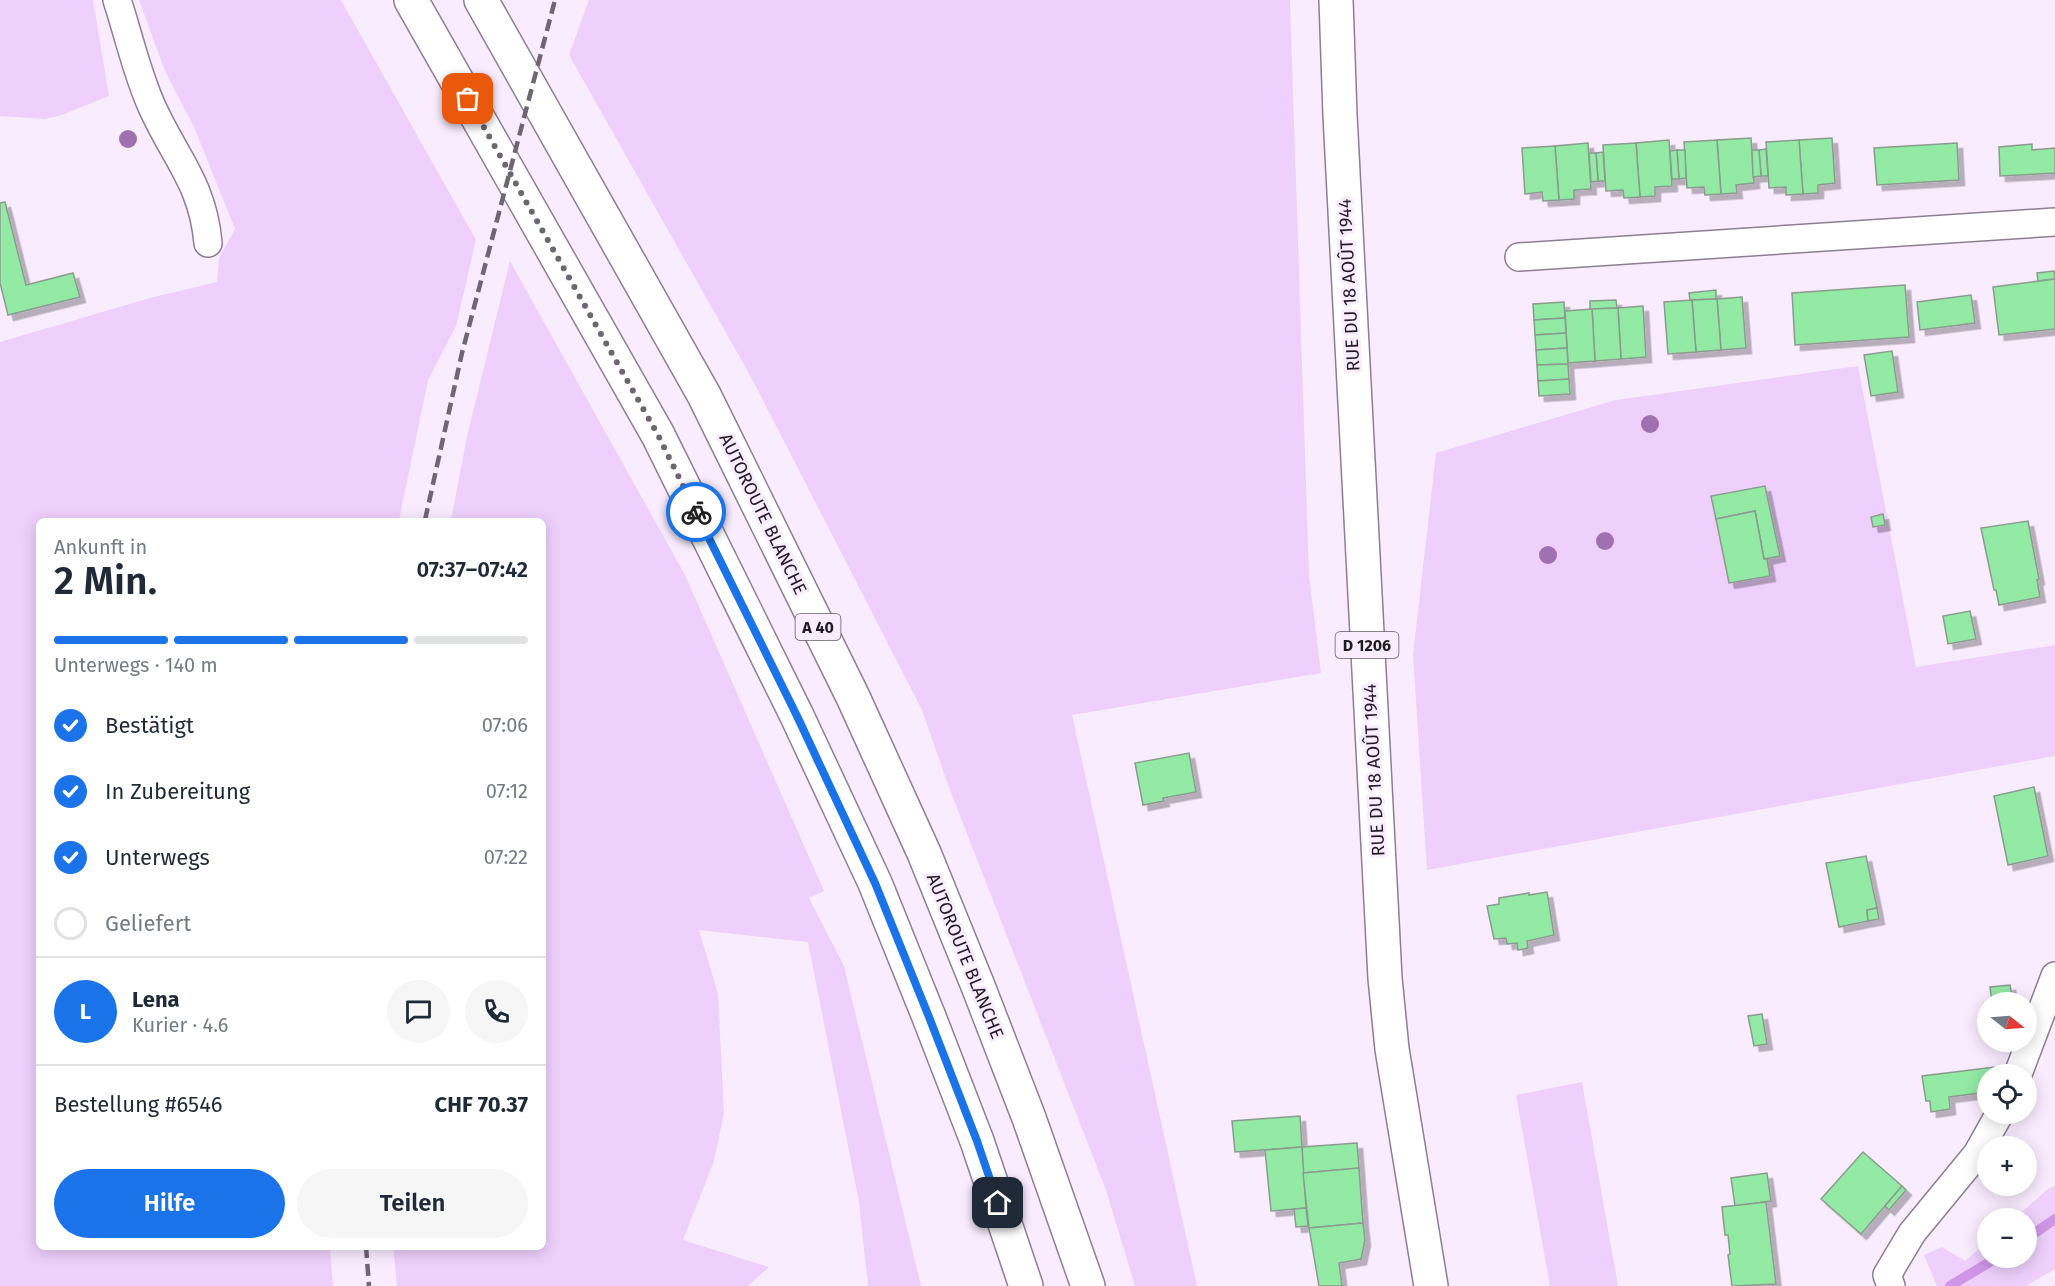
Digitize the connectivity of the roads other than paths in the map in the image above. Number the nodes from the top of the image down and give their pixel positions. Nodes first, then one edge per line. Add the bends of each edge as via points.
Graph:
1 (117, 0) edge
2 (411, 0) edge
3 (481, 0) edge
4 (1336, 0) edge
5 (2055, 222) edge
6 (208, 243) dead end
7 (1519, 257) dead end
8 (2055, 976) edge
9 (2022, 1064) edge
10 (1995, 1124) edge
11 (1884, 1282) edge
12 (1026, 1286) edge
13 (1088, 1286) edge
14 (1431, 1286) edge

1 - 6 street via 153,108 199,196
2 - 12 main road via 658,435 797,716 875,883 929,1017 977,1141
3 - 13 main road, AUTOROUTE BLANCHE / A 40 via 704,395 853,697 924,853 978,986
4 - 14 main road, RUE DU 18 AOÛT 1944 / D 1206 via 1385,978 1392,1049
5 - 7 street
8 - 9 street
10 - 11 street via 1977,1154 1912,1233

